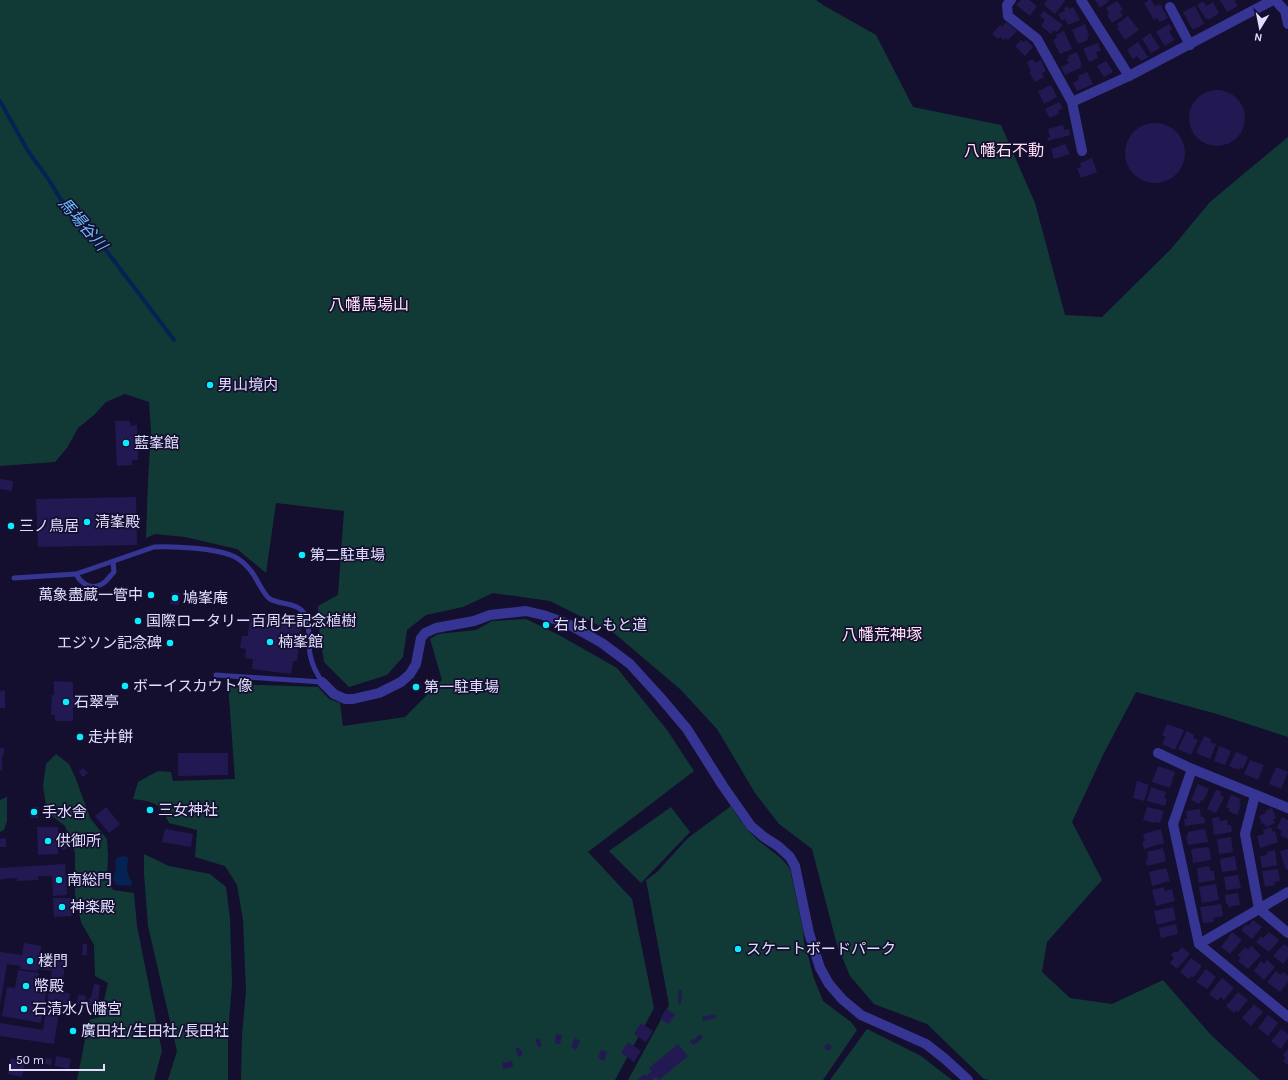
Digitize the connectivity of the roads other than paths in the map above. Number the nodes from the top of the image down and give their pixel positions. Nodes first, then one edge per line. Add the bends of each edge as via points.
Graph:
1 (1011, 0) edge
2 (1081, 0) edge
3 (1274, 0) edge
4 (1170, 6) dead end
5 (1288, 24) edge
6 (1190, 45) junction
7 (1129, 76) junction
8 (1072, 102) junction
9 (1082, 151) dead end
10 (113, 562) junction
11 (76, 574) junction
12 (14, 578) dead end
13 (216, 676) dead end
14 (322, 682) junction
15 (1158, 753) dead end
16 (1192, 769) junction
17 (1256, 795) junction
18 (1288, 808) edge
19 (1288, 892) edge
20 (1259, 909) junction
21 (1288, 932) edge
22 (1199, 944) junction
23 (1288, 1017) edge
24 (968, 1080) edge

1 - 8 street via 1007,5 1008,16 1037,39
2 - 7 street
3 - 5 street via 1285,11
3 - 6 street
4 - 6 street
6 - 7 street
7 - 8 street
8 - 9 street
10 - 11 lane
10 - 11 lane via 114,572 105,582 96,586 87,586
10 - 14 lane via 154,547 167,546 207,550 235,557 252,573 268,598 297,607 304,613 308,622 310,654
11 - 12 lane
13 - 14 lane
14 - 24 street via 334,694 345,698 353,699 379,693 401,682 410,674 416,664 421,638 425,633 436,628 497,614 526,611 543,615 568,624 602,643 630,664 687,730 751,826 790,857 795,866 809,933 820,968 829,984 861,1015 926,1044
15 - 16 street
16 - 17 street
16 - 22 street via 1173,824
17 - 18 street
17 - 20 street via 1245,834
19 - 20 street
20 - 21 street
20 - 22 street
22 - 23 street

